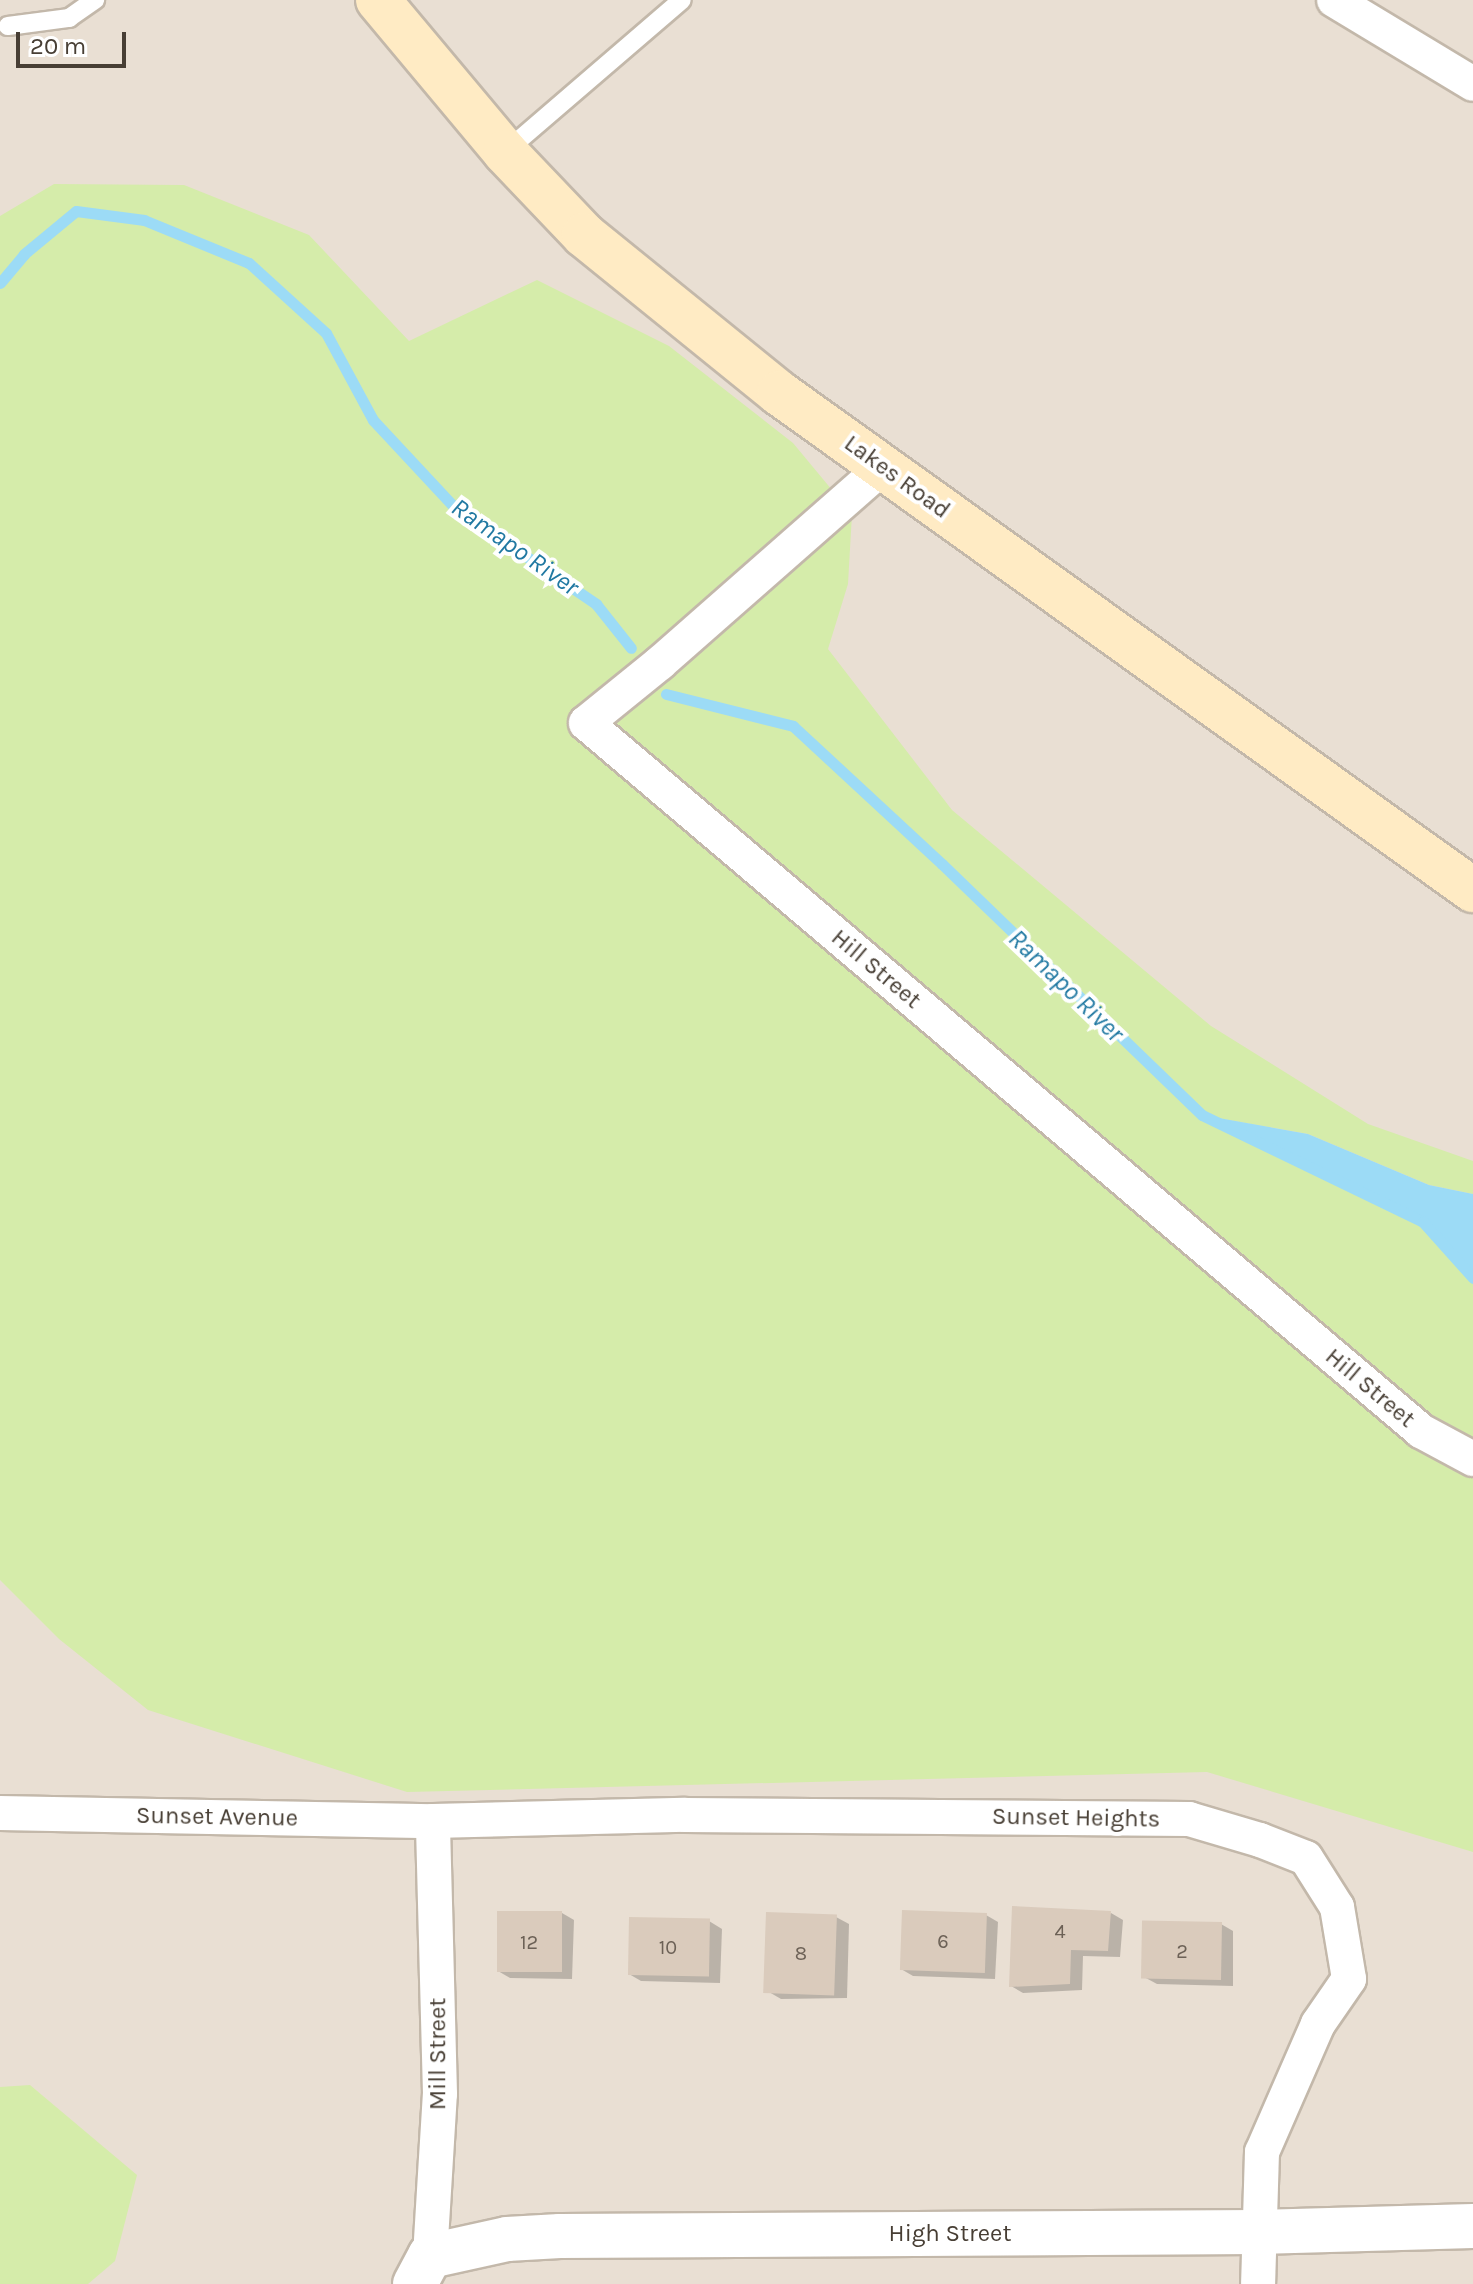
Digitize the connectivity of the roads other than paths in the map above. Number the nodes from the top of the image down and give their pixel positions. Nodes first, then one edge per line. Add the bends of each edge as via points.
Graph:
1 (95, 0) edge
2 (378, 0) edge
3 (682, 0) edge
4 (1334, 0) edge
5 (8, 26) dead end
6 (1473, 84) edge
7 (505, 152) junction
8 (883, 467) junction
9 (1473, 890) edge
10 (1473, 1459) edge
11 (0, 1813) edge
12 (433, 1821) junction
13 (1473, 2226) edge
14 (1258, 2232) junction
15 (423, 2270) edge
16 (1258, 2284) edge

1 - 5 lane via 69,18
2 - 7 main road, Lakes Road
3 - 7 lane
4 - 6 street
7 - 8 main road, Lakes Road via 570,224 779,393
8 - 9 main road, Lakes Road
8 - 10 street, Hill Street via 586,723 1421,1431
11 - 12 street, Sunset Avenue
12 - 14 street, Sunset Heights via 685,1815 1189,1819 1306,1858 1337,1907 1349,1979 1318,2024 1262,2152
12 - 15 street, Mill Street via 440,2094
13 - 14 street, High Street
14 - 15 street, High Street via 560,2236 507,2239
14 - 16 street, Sunset Heights

